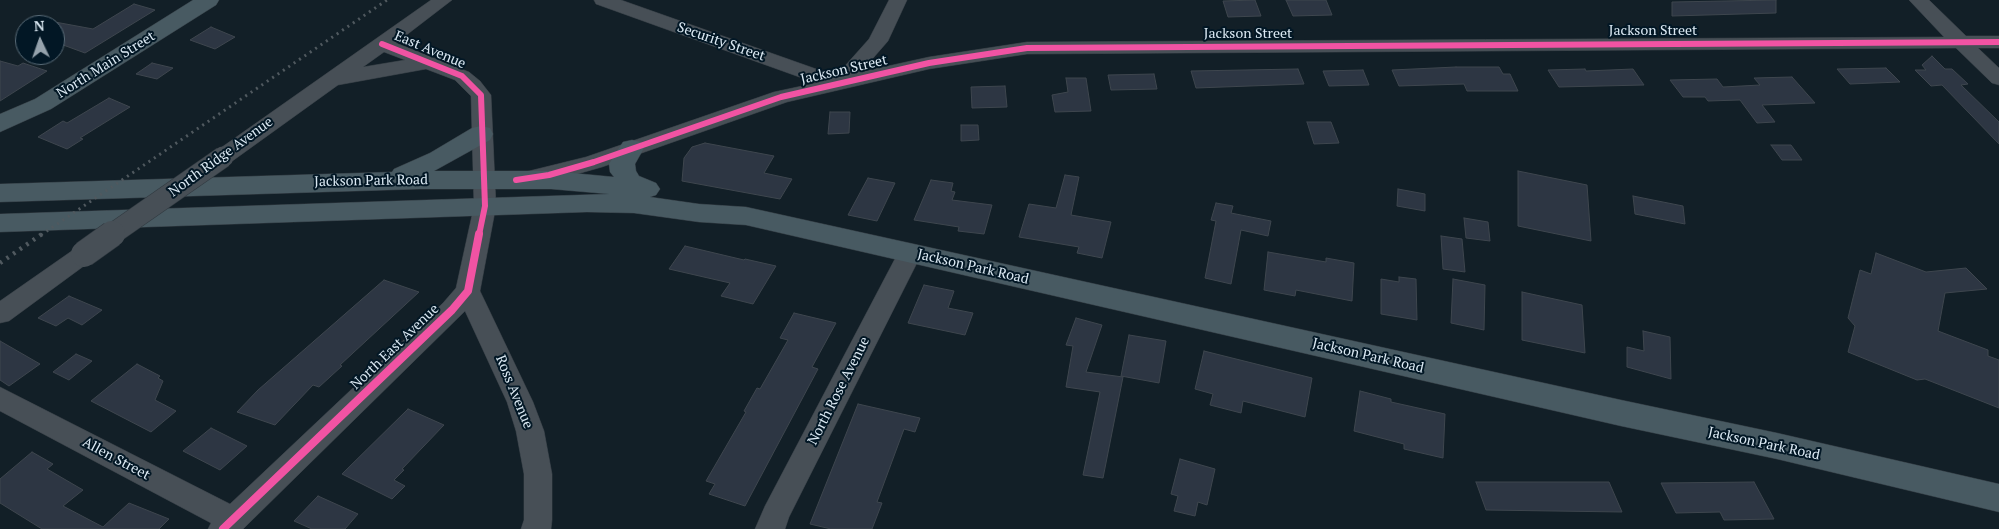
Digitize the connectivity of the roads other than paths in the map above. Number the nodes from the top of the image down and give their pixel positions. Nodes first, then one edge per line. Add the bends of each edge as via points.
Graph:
1 (443, 0) edge
2 (603, 0) edge
3 (898, 0) edge
4 (1918, 0) edge
5 (204, 1) edge
6 (1961, 42) junction
7 (1999, 42) edge
8 (382, 44) junction
9 (429, 63) junction
10 (1999, 79) edge
11 (322, 84) junction
12 (840, 84) junction
13 (43, 104) junction
14 (0, 124) edge
15 (482, 134) junction
16 (0, 137) edge
17 (632, 148) junction
18 (368, 180) junction
19 (484, 180) junction
20 (516, 180) junction
21 (649, 189) junction
22 (0, 193) edge
23 (485, 206) junction
24 (737, 214) junction
25 (0, 223) edge
26 (910, 253) junction
27 (468, 291) junction
28 (0, 314) edge
29 (0, 398) edge
30 (1999, 498) edge
31 (228, 524) edge
32 (536, 529) edge
33 (770, 529) edge

1 - 8 street, North Ridge Avenue
2 - 12 street, Security Street
3 - 12 street via 878,41
4 - 6 street
5 - 13 main road, North Main Street
6 - 7 street, Jackson Street
6 - 10 street
6 - 12 street, Jackson Street via 1027,48 929,63
8 - 9 street, East Avenue
8 - 11 street, North Ridge Avenue
9 - 11 street via 362,73
9 - 15 street, East Avenue via 462,76 481,95
11 - 28 street, North Ridge Avenue, bridge
12 - 17 street, Jackson Street via 781,97
13 - 14 main road, North Main Street
13 - 16 main road via 30,118
15 - 18 main road via 408,174
15 - 19 street, North East Avenue
17 - 20 street, Jackson Street via 556,173
17 - 21 main road via 622,164 623,172 630,182
18 - 19 main road, Jackson Park Road
18 - 22 main road, Jackson Park Road
19 - 20 main road, Jackson Park Road
19 - 23 street, North East Avenue
20 - 21 main road, Jackson Park Road via 570,181
21 - 24 main road, Jackson Park Road via 701,198
23 - 24 main road, Jackson Park Road via 619,204
23 - 25 main road, Jackson Park Road
23 - 27 street, North East Avenue
24 - 26 main road, Jackson Park Road
26 - 30 main road, Jackson Park Road
26 - 33 street, North Rose Avenue
27 - 31 street, North East Avenue
27 - 32 street, Ross Avenue via 520,402 530,431 538,474
29 - 31 street, Allen Street

